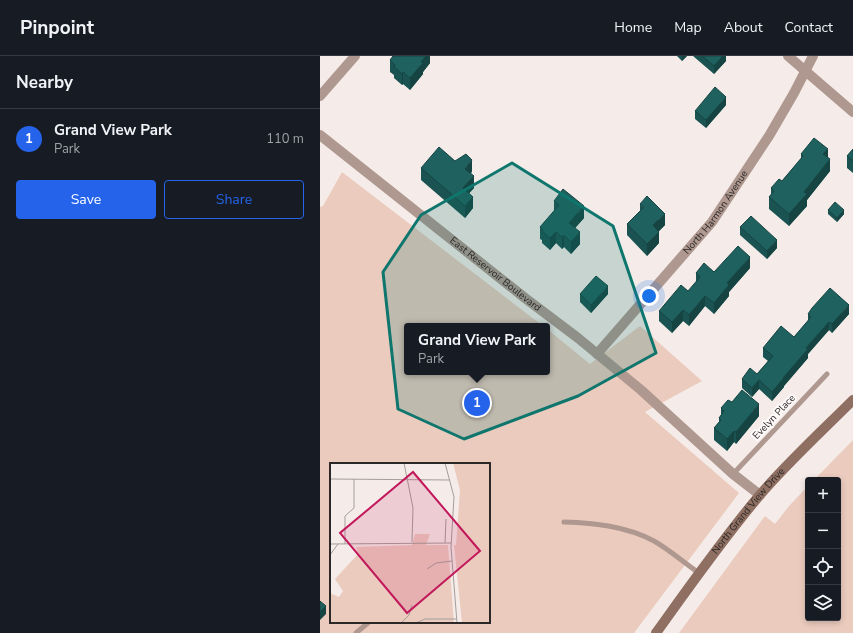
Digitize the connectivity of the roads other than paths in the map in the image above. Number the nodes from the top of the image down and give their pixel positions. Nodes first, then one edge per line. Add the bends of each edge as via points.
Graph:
1 (355, 56) edge
2 (788, 56) edge
3 (813, 56) edge
4 (805, 71) junction
5 (320, 96) edge
6 (853, 112) edge
7 (320, 135) edge
8 (597, 354) junction
9 (827, 374) dead end
10 (853, 400) edge
11 (733, 474) junction
12 (760, 495) junction
13 (564, 522) dead end
14 (699, 573) junction
15 (368, 623) edge
16 (356, 633) edge
17 (656, 633) edge

1 - 5 street
2 - 4 street
3 - 4 street, North Harmon Avenue
4 - 6 street
4 - 8 street, North Harmon Avenue via 769,136 712,222
7 - 8 street, East Reservoir Boulevard
8 - 11 street, East Reservoir Boulevard via 642,390
9 - 11 lane, Evelyn Place
10 - 12 street, North Grand View Drive
11 - 12 street, East Reservoir Boulevard
12 - 14 street, North Grand View Drive
13 - 14 lane via 595,523 624,529 654,541
14 - 17 street, North Grand View Drive
15 - 16 lane

